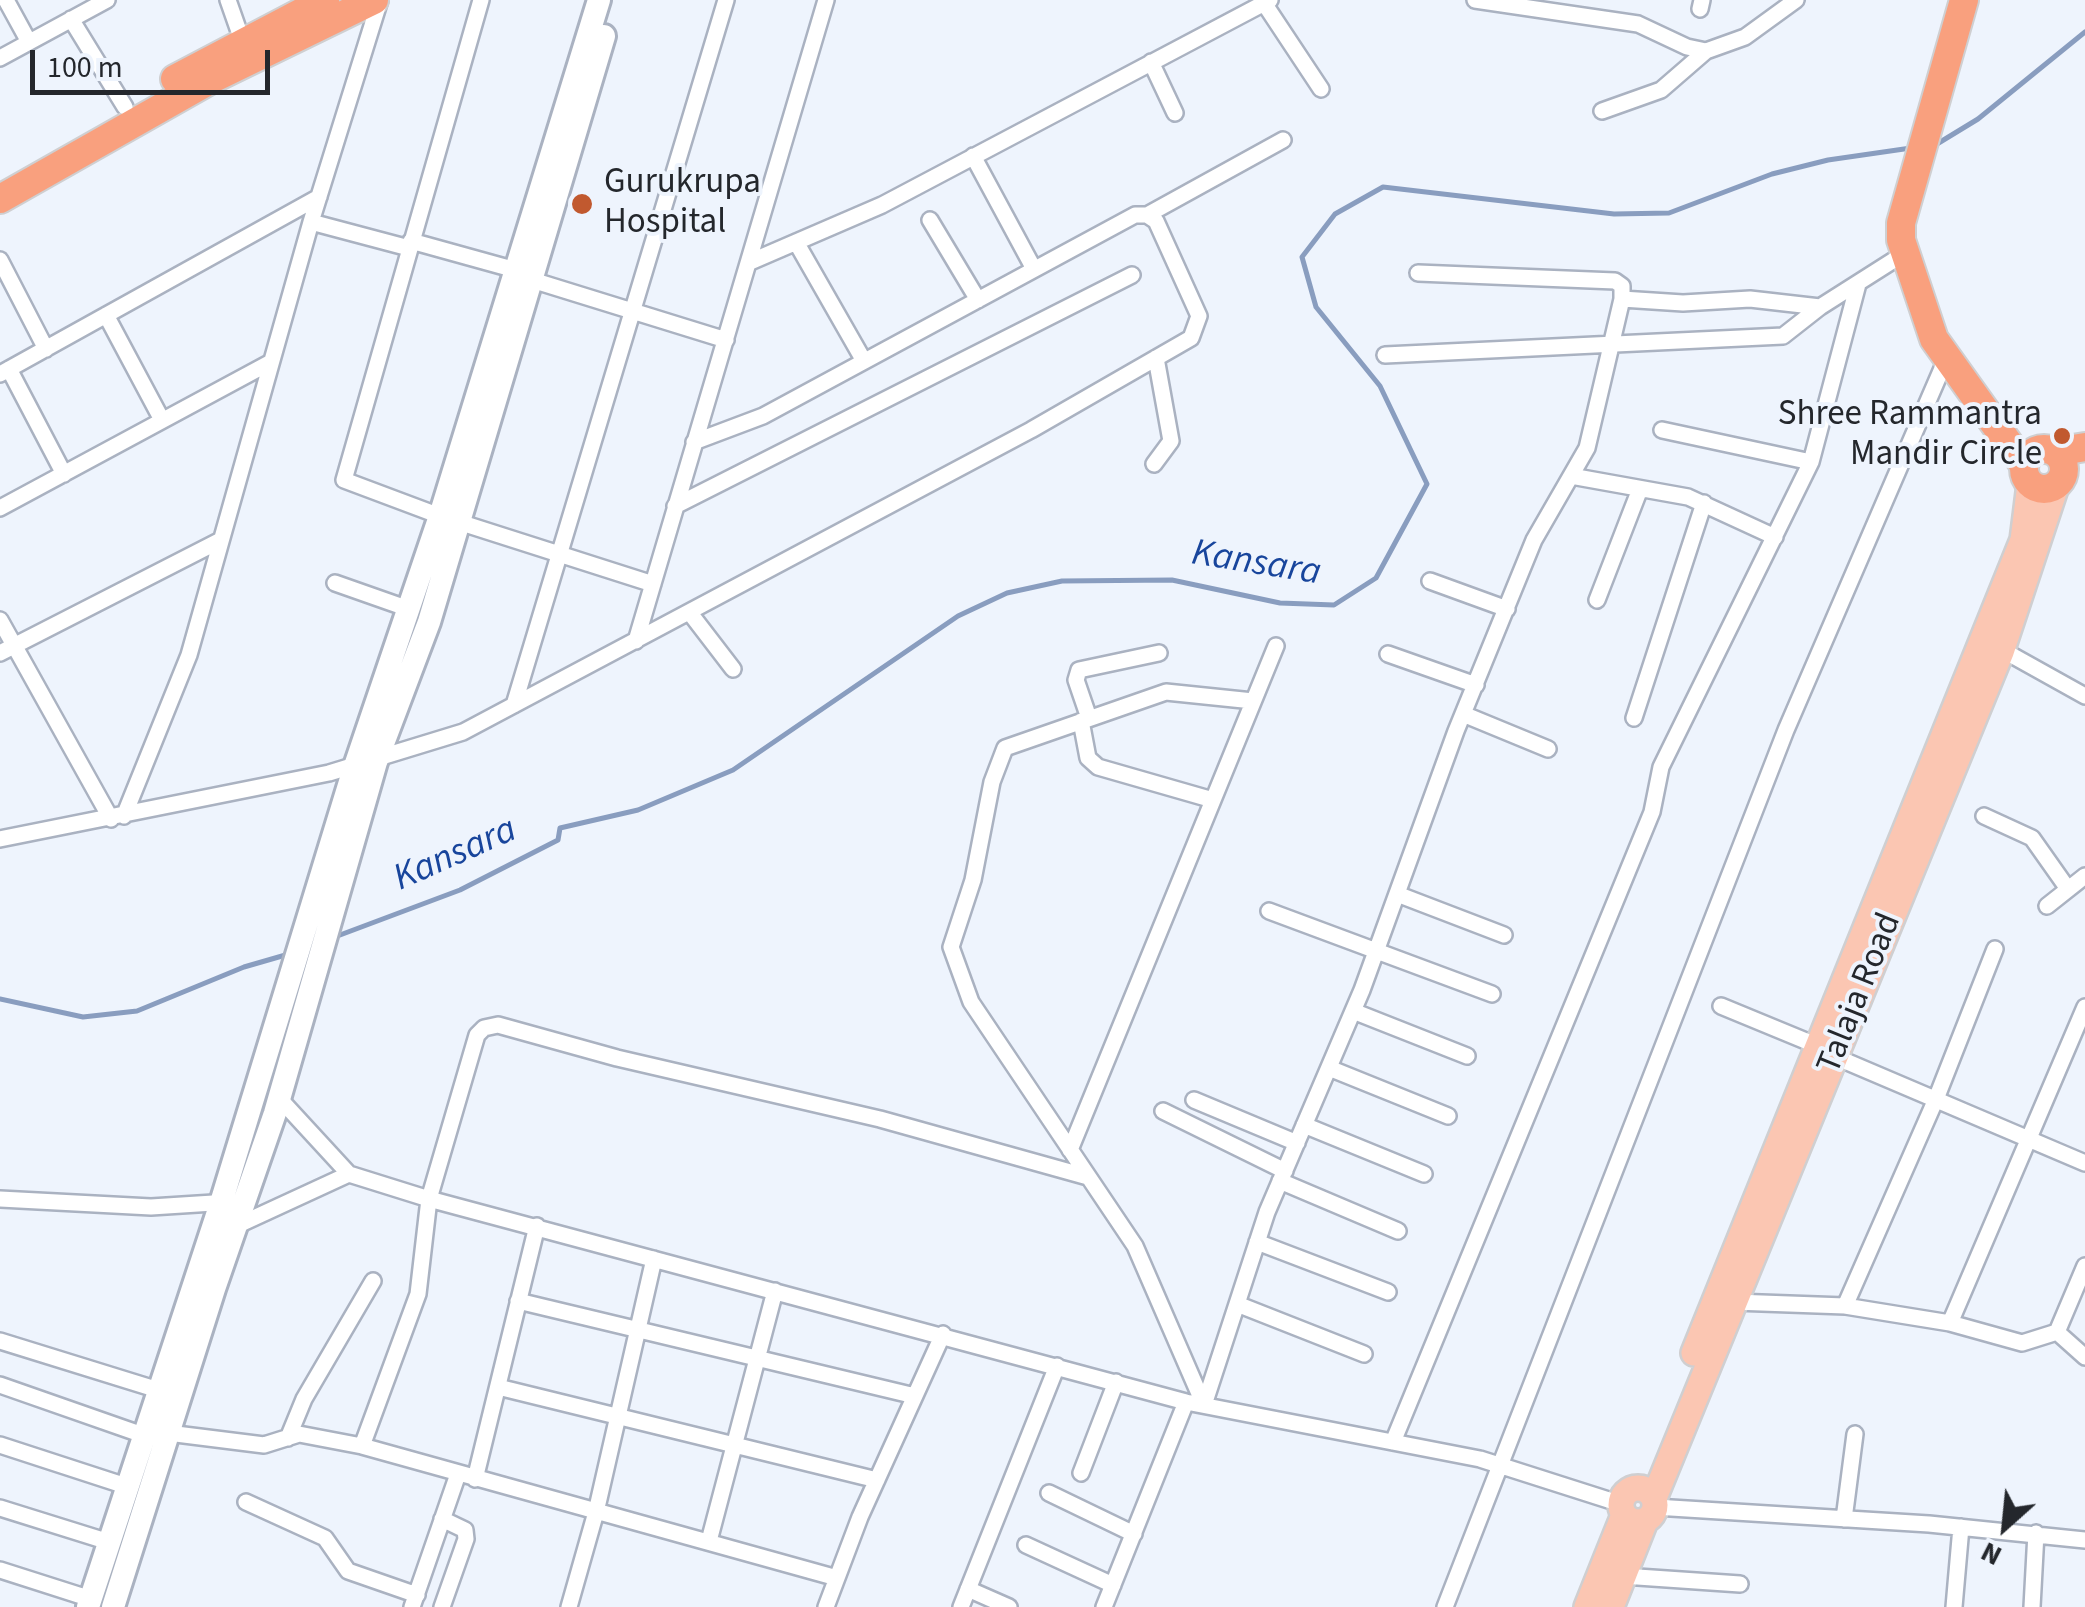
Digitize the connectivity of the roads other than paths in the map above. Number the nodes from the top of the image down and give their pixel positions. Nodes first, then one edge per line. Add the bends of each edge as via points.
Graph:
1 (6, 0) edge
2 (228, 0) edge
3 (325, 0) edge
4 (377, 0) edge
5 (481, 0) edge
6 (599, 0) edge
7 (614, 0) edge
8 (726, 0) edge
9 (826, 0) edge
10 (1476, 0) edge
11 (1796, 0) edge
12 (100, 2) edge
13 (1267, 2) edge
14 (1959, 5) edge
15 (71, 20) junction
16 (242, 40) junction
17 (29, 42) junction
18 (1706, 51) junction
19 (0, 58) edge
20 (1151, 62) junction
21 (1321, 89) dead end
22 (125, 108) junction
23 (1602, 110) dead end
24 (1175, 113) dead end
25 (1282, 140) dead end
26 (973, 156) junction
27 (0, 179) edge
28 (319, 197) junction
29 (0, 199) edge
30 (1148, 215) junction
31 (930, 220) dead end
32 (311, 222) junction
33 (796, 242) junction
34 (410, 244) junction
35 (1905, 253) junction
36 (0, 260) edge
37 (750, 262) junction
38 (1034, 269) junction
39 (1418, 273) dead end
40 (526, 275) junction
41 (1132, 275) dead end
42 (1858, 284) junction
43 (1920, 297) junction
44 (1622, 299) junction
45 (978, 300) junction
46 (1820, 307) junction
47 (632, 311) junction
48 (106, 315) junction
49 (726, 340) junction
50 (1610, 343) junction
51 (46, 349) junction
52 (1385, 355) dead end
53 (1156, 358) junction
54 (1948, 358) junction
55 (864, 361) junction
56 (271, 362) junction
57 (5, 372) edge
58 (162, 420) junction
59 (1662, 430) dead end
60 (694, 442) junction
61 (2085, 446) edge
62 (1812, 462) junction
63 (1154, 464) dead end
64 (2050, 469) edge
65 (64, 474) junction
66 (1571, 476) junction
67 (1640, 489) junction
68 (1704, 502) junction
69 (675, 506) junction
70 (0, 508) edge
71 (450, 519) junction
72 (1775, 537) junction
73 (220, 540) junction
74 (558, 552) junction
75 (1430, 582) dead end
76 (335, 583) dead end
77 (653, 584) junction
78 (1597, 600) dead end
79 (409, 608) junction
80 (1507, 609) junction
81 (690, 613) junction
82 (0, 620) edge
83 (636, 641) junction
84 (1992, 644) junction
85 (1276, 646) dead end
86 (7, 649) edge
87 (1159, 653) dead end
88 (1388, 654) dead end
89 (733, 669) dead end
90 (1476, 685) junction
91 (2085, 696) edge
92 (1253, 701) junction
93 (514, 705) junction
94 (1464, 714) junction
95 (1634, 718) dead end
96 (1085, 719) junction
97 (1548, 750) dead end
98 (366, 763) junction
99 (1212, 800) junction
100 (1984, 816) dead end
101 (117, 818) junction
102 (0, 838) edge
103 (2085, 876) edge
104 (2068, 889) junction
105 (1398, 894) junction
106 (2047, 906) dead end
107 (1269, 911) dead end
108 (1504, 935) dead end
109 (1995, 949) dead end
110 (1377, 950) junction
111 (296, 993) junction
112 (1492, 994) dead end
113 (1721, 1006) dead end
114 (2085, 1006) edge
115 (1353, 1011) junction
116 (1823, 1050) junction
117 (1467, 1056) dead end
118 (1329, 1068) junction
119 (280, 1098) junction
120 (1194, 1100) dead end
121 (1936, 1100) junction
122 (1163, 1111) dead end
123 (1448, 1116) dead end
124 (1304, 1126) junction
125 (2028, 1139) junction
126 (1296, 1143) junction
127 (1070, 1150) junction
128 (2085, 1164) edge
129 (349, 1174) junction
130 (1424, 1174) dead end
131 (1282, 1176) junction
132 (1088, 1177) junction
133 (0, 1199) edge
134 (429, 1199) junction
135 (232, 1202) junction
136 (536, 1226) junction
137 (234, 1227) junction
138 (1398, 1231) dead end
139 (1257, 1242) junction
140 (654, 1259) junction
141 (2085, 1266) edge
142 (373, 1281) dead end
143 (774, 1291) junction
144 (1388, 1292) dead end
145 (518, 1301) junction
146 (1734, 1302) junction
147 (1237, 1304) junction
148 (1845, 1306) junction
149 (1950, 1323) junction
150 (636, 1332) junction
151 (2057, 1332) junction
152 (943, 1334) junction
153 (0, 1341) edge
154 (1364, 1354) dead end
155 (2085, 1357) edge
156 (757, 1360) junction
157 (1058, 1366) junction
158 (1116, 1382) junction
159 (0, 1385) edge
160 (498, 1387) junction
161 (168, 1393) junction
162 (915, 1396) junction
163 (1186, 1402) junction
164 (1204, 1406) junction
165 (617, 1417) junction
166 (168, 1433) junction
167 (1855, 1434) dead end
168 (142, 1435) junction
169 (288, 1438) junction
170 (1393, 1442) junction
171 (734, 1444) junction
172 (0, 1445) edge
173 (362, 1446) junction
174 (1502, 1466) junction
175 (458, 1474) junction
176 (1082, 1474) dead end
177 (475, 1479) junction
178 (877, 1480) junction
179 (126, 1486) junction
180 (1049, 1494) dead end
181 (246, 1502) dead end
182 (1640, 1505) junction
183 (0, 1508) edge
184 (596, 1512) junction
185 (442, 1520) junction
186 (1844, 1520) junction
187 (1961, 1526) junction
188 (2036, 1533) junction
189 (1134, 1534) junction
190 (2085, 1540) edge
191 (709, 1541) junction
192 (109, 1542) junction
193 (1026, 1545) dead end
194 (0, 1570) edge
195 (1623, 1576) junction
196 (837, 1578) junction
197 (1740, 1584) dead end
198 (1113, 1585) junction
199 (968, 1589) junction
200 (414, 1601) edge
201 (97, 1604) edge
202 (442, 1607) edge
203 (568, 1607) edge
204 (826, 1607) edge
205 (960, 1607) edge
206 (1009, 1607) edge
207 (1104, 1607) edge
208 (1445, 1607) edge
209 (1587, 1607) edge
210 (1611, 1607) edge
211 (1954, 1607) edge
212 (2032, 1607) edge

1 - 17 street
2 - 16 street
3 - 16 highway
4 - 28 street
4 - 29 highway via 210,80
5 - 34 street
6 - 40 street
7 - 40 street
8 - 47 street
9 - 37 street
10 - 18 street via 1638,24
11 - 18 street via 1745,37
12 - 15 street
13 - 20 street
13 - 21 street
14 - 35 highway via 1901,223
15 - 17 street
15 - 22 street
16 - 22 highway
17 - 19 street
18 - 23 street via 1660,90
20 - 24 street
20 - 26 street
22 - 27 highway
25 - 30 street
26 - 33 street
26 - 38 street
28 - 32 street
28 - 48 street
30 - 38 street via 1135,214
30 - 53 street via 1200,316 1191,338
31 - 45 street
32 - 34 street
32 - 56 street
33 - 37 street
33 - 55 street
34 - 40 street
34 - 71 street via 343,474 350,485
35 - 42 street
35 - 43 highway
36 - 51 street
37 - 49 street
38 - 45 street
39 - 44 street via 1616,282
40 - 47 street
40 - 71 street
41 - 69 street
42 - 46 street
42 - 62 street
43 - 54 highway via 1930,332
43 - 64 highway
44 - 46 street via 1750,299
44 - 50 street
45 - 55 street
46 - 50 street via 1783,336
47 - 49 street
47 - 74 street
48 - 51 street
48 - 58 street
49 - 60 street
50 - 52 street
50 - 66 street via 1587,448
51 - 57 street
53 - 63 street via 1171,441
53 - 81 street
54 - 64 highway
54 - 174 street via 1786,730
55 - 60 street via 764,416
56 - 58 street
56 - 73 street
57 - 65 street
58 - 65 street
59 - 62 street
60 - 69 street
61 - 64 highway
62 - 72 street
64 - 84 main road, Talaja Road
65 - 70 street
66 - 67 street
66 - 80 street via 1534,540
67 - 68 street
67 - 78 street
68 - 72 street
68 - 95 street
69 - 77 street
71 - 74 street
71 - 79 street
71 - 98 street via 428,622
72 - 170 street via 1661,767 1652,812
73 - 86 street
73 - 101 street via 189,655
74 - 77 street
74 - 93 street
75 - 80 street
76 - 79 street
77 - 83 street
79 - 98 street
80 - 90 street
81 - 83 street
81 - 89 street
82 - 86 street
83 - 93 street
84 - 91 street
84 - 116 main road, Talaja Road
85 - 92 street
86 - 101 street
87 - 96 street via 1079,670
88 - 90 street
90 - 94 street
92 - 96 street via 1166,692
92 - 99 street
93 - 98 street via 463,732
94 - 97 street
94 - 105 street
96 - 99 street via 1088,758 1098,767
96 - 127 street via 1005,748 951,948 971,1002
98 - 101 street
98 - 111 street
99 - 127 street
100 - 104 street via 2032,838
101 - 102 street
103 - 104 street
104 - 106 street
105 - 108 street
105 - 110 street
107 - 110 street
109 - 121 street
110 - 112 street
110 - 115 street
111 - 119 street
111 - 135 street
113 - 116 street
114 - 125 street
115 - 117 street
115 - 118 street
116 - 121 street
116 - 146 main road, Talaja Road
116 - 182 main road, Talaja Road
118 - 123 street
118 - 124 street
119 - 129 street
119 - 135 street
120 - 126 street
121 - 125 street
121 - 148 street
122 - 131 street
124 - 126 street
124 - 130 street
125 - 128 street
125 - 149 street
126 - 131 street
127 - 132 street
129 - 134 street
129 - 137 street
131 - 138 street
131 - 139 street
132 - 134 street via 498,1025 477,1036
132 - 164 street via 1135,1246
133 - 135 street via 151,1206
134 - 136 street
134 - 173 street via 418,1294
135 - 137 street
135 - 161 street
136 - 140 street
136 - 145 street
137 - 161 street
139 - 144 street
139 - 147 street
140 - 143 street
140 - 150 street
141 - 151 street
142 - 169 street
143 - 152 street
143 - 156 street
145 - 150 street
145 - 160 street
146 - 148 street
146 - 182 main road, Talaja Road
147 - 154 street
147 - 164 street
148 - 149 street
149 - 151 street via 2022,1342
150 - 156 street
150 - 165 street
151 - 155 street
152 - 157 street
152 - 162 street
153 - 161 street
156 - 162 street
156 - 171 street
157 - 158 street
157 - 199 street
158 - 163 street
158 - 176 street
159 - 168 street
160 - 165 street
160 - 177 street
161 - 166 street
161 - 168 street
162 - 178 street
163 - 164 street
163 - 189 street
164 - 170 street
165 - 171 street
165 - 184 street
166 - 169 street via 264,1445
166 - 201 street
167 - 186 street
168 - 179 street
169 - 173 street via 299,1434
170 - 174 street
171 - 178 street
171 - 191 street
172 - 179 street
173 - 175 street
174 - 182 street
174 - 208 street
175 - 177 street
175 - 185 street
177 - 184 street
178 - 196 street
179 - 192 street
180 - 189 street
181 - 200 street via 324,1538 348,1572
182 - 186 street
182 - 195 main road, Talaja Road
182 - 209 main road, Talaja Road
183 - 192 street
184 - 191 street
184 - 203 street
185 - 200 street
185 - 202 street via 464,1530 466,1539
186 - 187 street
187 - 188 street
187 - 211 street
188 - 190 street
188 - 212 street
189 - 198 street
191 - 196 street
192 - 201 street
193 - 198 street
194 - 201 street
195 - 197 street
195 - 210 main road, Talaja Road
196 - 204 street
198 - 207 street
199 - 205 street
199 - 206 street

